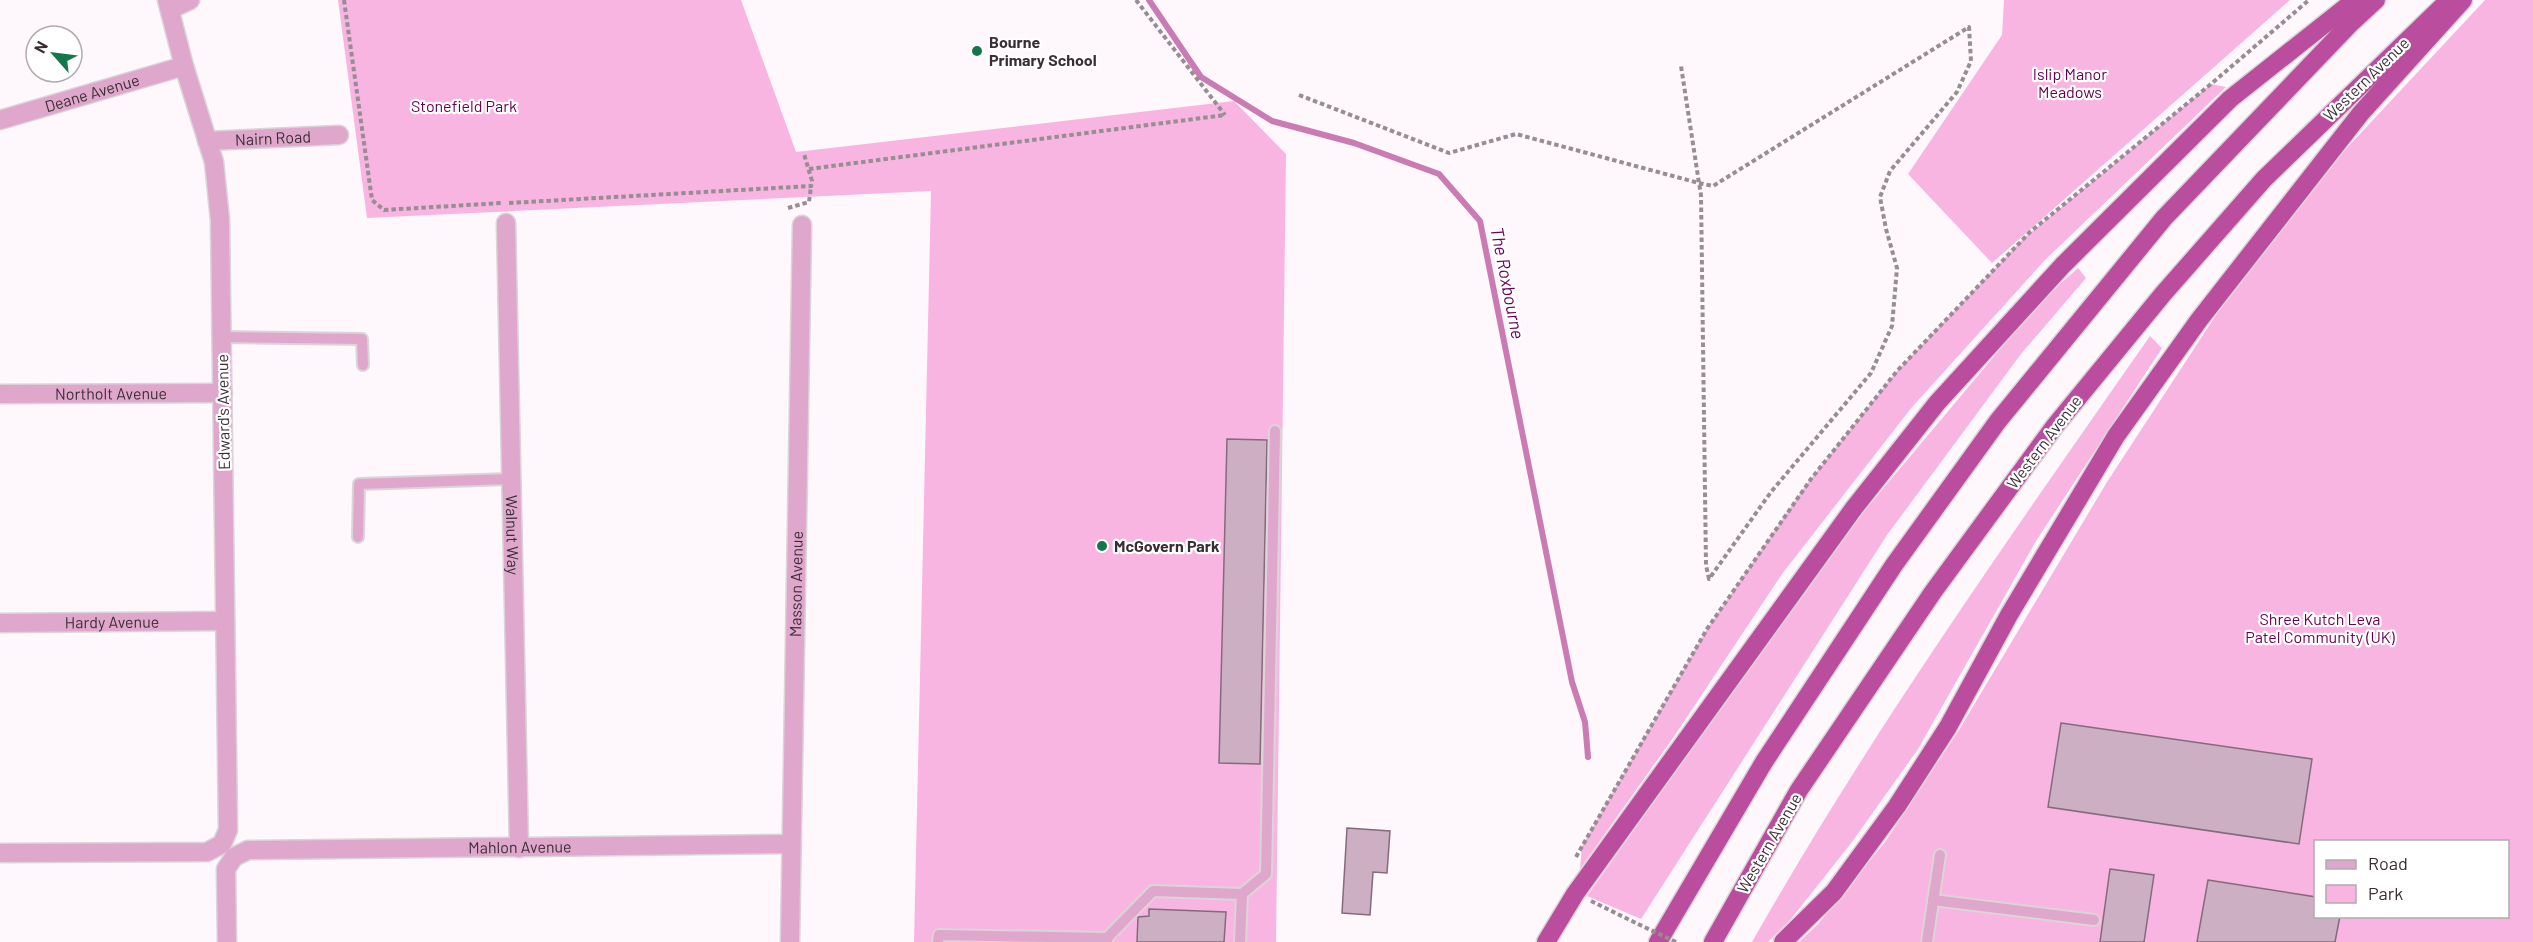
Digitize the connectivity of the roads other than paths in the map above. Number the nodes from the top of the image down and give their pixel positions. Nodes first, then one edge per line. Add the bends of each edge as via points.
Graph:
1 (190, 0) edge
2 (2355, 0) edge
3 (2376, 0) edge
4 (2449, 0) edge
5 (2463, 0) edge
6 (169, 4) edge
7 (184, 66) junction
8 (0, 120) edge
9 (339, 135) dead end
10 (207, 141) junction
11 (506, 223) dead end
12 (802, 225) dead end
13 (222, 337) junction
14 (363, 365) dead end
15 (223, 393) junction
16 (0, 394) edge
17 (1275, 431) dead end
18 (511, 479) junction
19 (358, 537) dead end
20 (225, 621) junction
21 (0, 623) edge
22 (791, 844) junction
23 (233, 845) junction
24 (519, 848) junction
25 (0, 854) edge
26 (1940, 855) dead end
27 (1242, 894) junction
28 (1933, 900) junction
29 (2094, 920) dead end
30 (1107, 940) edge
31 (227, 942) edge
32 (790, 942) edge
33 (938, 942) edge
34 (1240, 942) edge
35 (1546, 942) edge
36 (1658, 942) edge
37 (1713, 942) edge
38 (1783, 942) edge
39 (1927, 942) edge

1 - 6 street
2 - 35 highway via 2230,99 2063,265 1937,404 1854,508 1575,894
3 - 36 highway via 2164,218 1998,422 1894,565 1770,752
4 - 37 highway, Western Avenue via 2264,179 2054,427 1933,592 1799,790
5 - 38 highway via 2361,113 2171,359 2116,436 1948,727 1897,806 1834,892
6 - 7 street, Edward's Avenue
7 - 8 street, Deane Avenue
7 - 10 street, Edward's Avenue
9 - 10 street, Nairn Road
10 - 13 street, Edward's Avenue via 214,162 220,220
11 - 18 street, Walnut Way
12 - 22 street, Masson Avenue
13 - 14 lane via 362,339
13 - 15 street, Edward's Avenue
15 - 16 street, Northolt Avenue
15 - 20 street, Edward's Avenue
17 - 27 lane via 1266,874
18 - 19 lane via 358,484
18 - 24 street, Walnut Way
20 - 21 street, Hardy Avenue
20 - 23 street, Edward's Avenue
22 - 24 street, Mahlon Avenue
22 - 32 street, Masson Avenue
23 - 24 street, Mahlon Avenue
23 - 25 street, Mahlon Avenue via 207,852
23 - 31 street, Edward's Avenue via 226,869
26 - 28 lane
27 - 30 lane via 1153,891
27 - 34 lane
28 - 29 lane
28 - 39 lane
30 - 33 lane via 939,935

